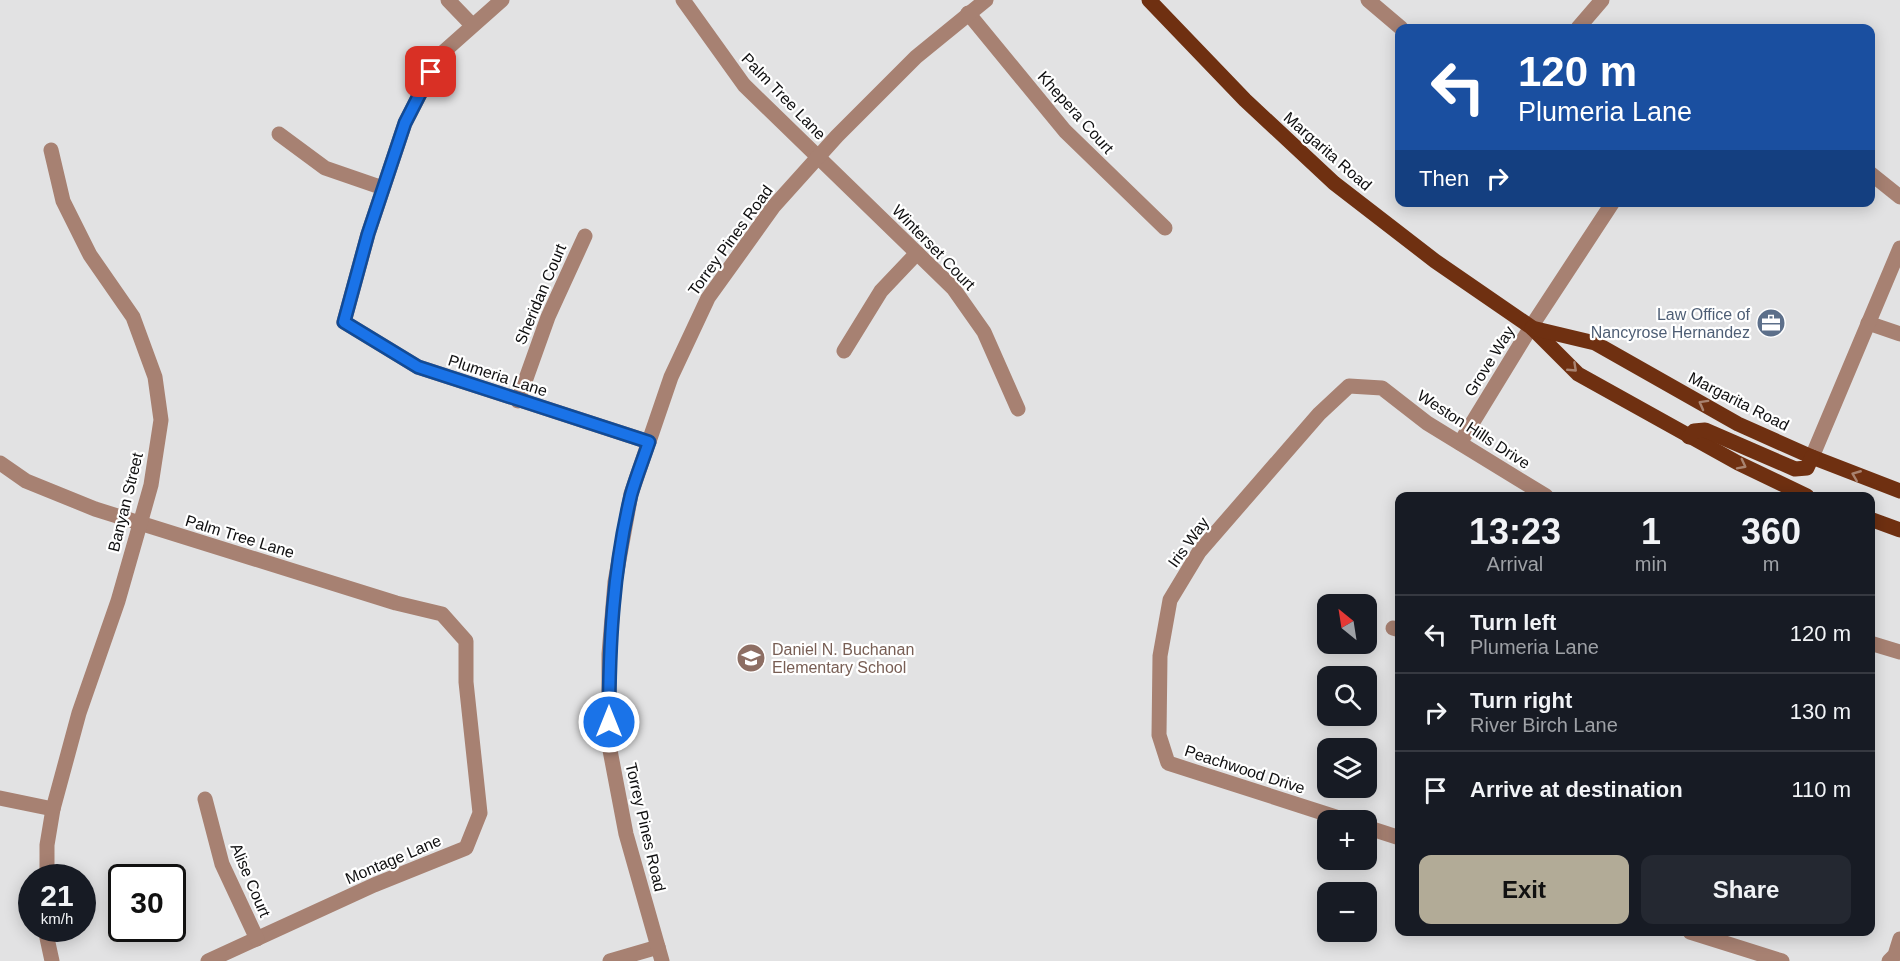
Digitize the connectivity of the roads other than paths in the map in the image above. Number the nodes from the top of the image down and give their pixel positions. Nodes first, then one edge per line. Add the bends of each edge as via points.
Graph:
1 (448, 0) edge
2 (502, 0) edge
3 (682, 0) edge
4 (986, 0) edge
5 (1149, 0) edge
6 (1368, 0) edge
7 (1602, 0) edge
8 (968, 13) junction
9 (1396, 24) edge
10 (1581, 24) edge
11 (472, 25) junction
12 (279, 134) dead end
13 (51, 150) dead end
14 (818, 157) junction
15 (1875, 177) edge
16 (383, 188) junction
17 (1900, 197) edge
18 (1610, 207) edge
19 (1165, 228) dead end
20 (585, 236) dead end
21 (1900, 248) edge
22 (917, 253) junction
23 (1868, 323) junction
24 (1531, 327) junction
25 (1900, 334) edge
26 (844, 351) dead end
27 (1349, 386) joint
28 (518, 401) junction
29 (1018, 409) dead end
30 (1689, 437) junction
31 (649, 442) junction
32 (1460, 444) junction
33 (1812, 457) junction
34 (0, 463) edge
35 (1900, 491) edge
36 (1539, 492) edge
37 (1799, 492) edge
38 (1875, 521) edge
39 (140, 524) junction
40 (1900, 530) edge
41 (466, 641) joint
42 (1875, 644) edge
43 (1900, 652) edge
44 (1168, 763) joint
45 (0, 798) edge
46 (205, 799) dead end
47 (53, 809) junction
48 (1317, 811) edge
49 (1377, 831) edge
50 (1395, 836) edge
51 (47, 864) edge
52 (1703, 936) edge
53 (257, 939) junction
54 (1900, 939) edge
55 (48, 942) edge
56 (660, 954) edge
57 (52, 961) edge
58 (208, 961) edge
59 (610, 961) edge
60 (1782, 961) edge
61 (1889, 961) edge

1 - 11 street
2 - 11 street
3 - 14 street, Palm Tree Lane via 744,85
4 - 8 street, Torrey Pines Road
5 - 24 main road, Margarita Road via 1245,100 1334,183 1435,261
6 - 9 street
7 - 10 street
8 - 14 street, Torrey Pines Road via 916,57
8 - 19 street, Khepera Court via 1065,131
11 - 16 street via 440,55 405,123
12 - 16 street via 325,168
13 - 39 street, Banyan Street via 63,201 90,255 133,317 155,377 161,420 151,485
14 - 22 street, Winterset Court
14 - 31 street, Torrey Pines Road via 774,206 708,298 671,377
15 - 17 street
16 - 28 street, Plumeria Lane via 344,322 418,367
18 - 24 street, Grove Way
20 - 28 street, Sheridan Court via 548,317
21 - 23 street
22 - 26 street via 881,291
22 - 29 street, Winterset Court via 953,288 984,332
23 - 25 street
23 - 33 street
24 -> 30 main road, Margarita Road via 1578,374
24 - 32 street, Grove Way
33 -> 24 main road, Margarita Road via 1738,424 1595,343
27 - 32 street, Weston Hills Drive via 1382,388
27 - 44 street, Iris Way via 1319,414 1199,552 1170,600 1160,656 1159,735
28 - 31 street, Plumeria Lane
30 - 33 main road via 1694,431 1705,430 1795,469 1807,468
30 -> 37 main road, Margarita Road
31 - 56 street, Torrey Pines Road via 632,494 615,582 609,654 609,745 626,834
32 - 36 street, Weston Hills Drive
35 -> 33 main road, Margarita Road
34 - 39 street, Palm Tree Lane via 26,481
38 - 40 main road
39 - 41 street, Palm Tree Lane via 442,614
39 - 47 street, Banyan Street via 79,713
41 - 53 street, Montage Lane via 466,682 480,813 466,848
42 - 43 street
44 - 48 street, Peachwood Drive
45 - 47 street
46 - 53 street, Alise Court via 222,864
47 - 51 street, Banyan Street
49 - 50 street
52 - 60 street
53 - 58 street, Montage Lane
54 - 61 street
55 - 57 street
56 - 59 street

